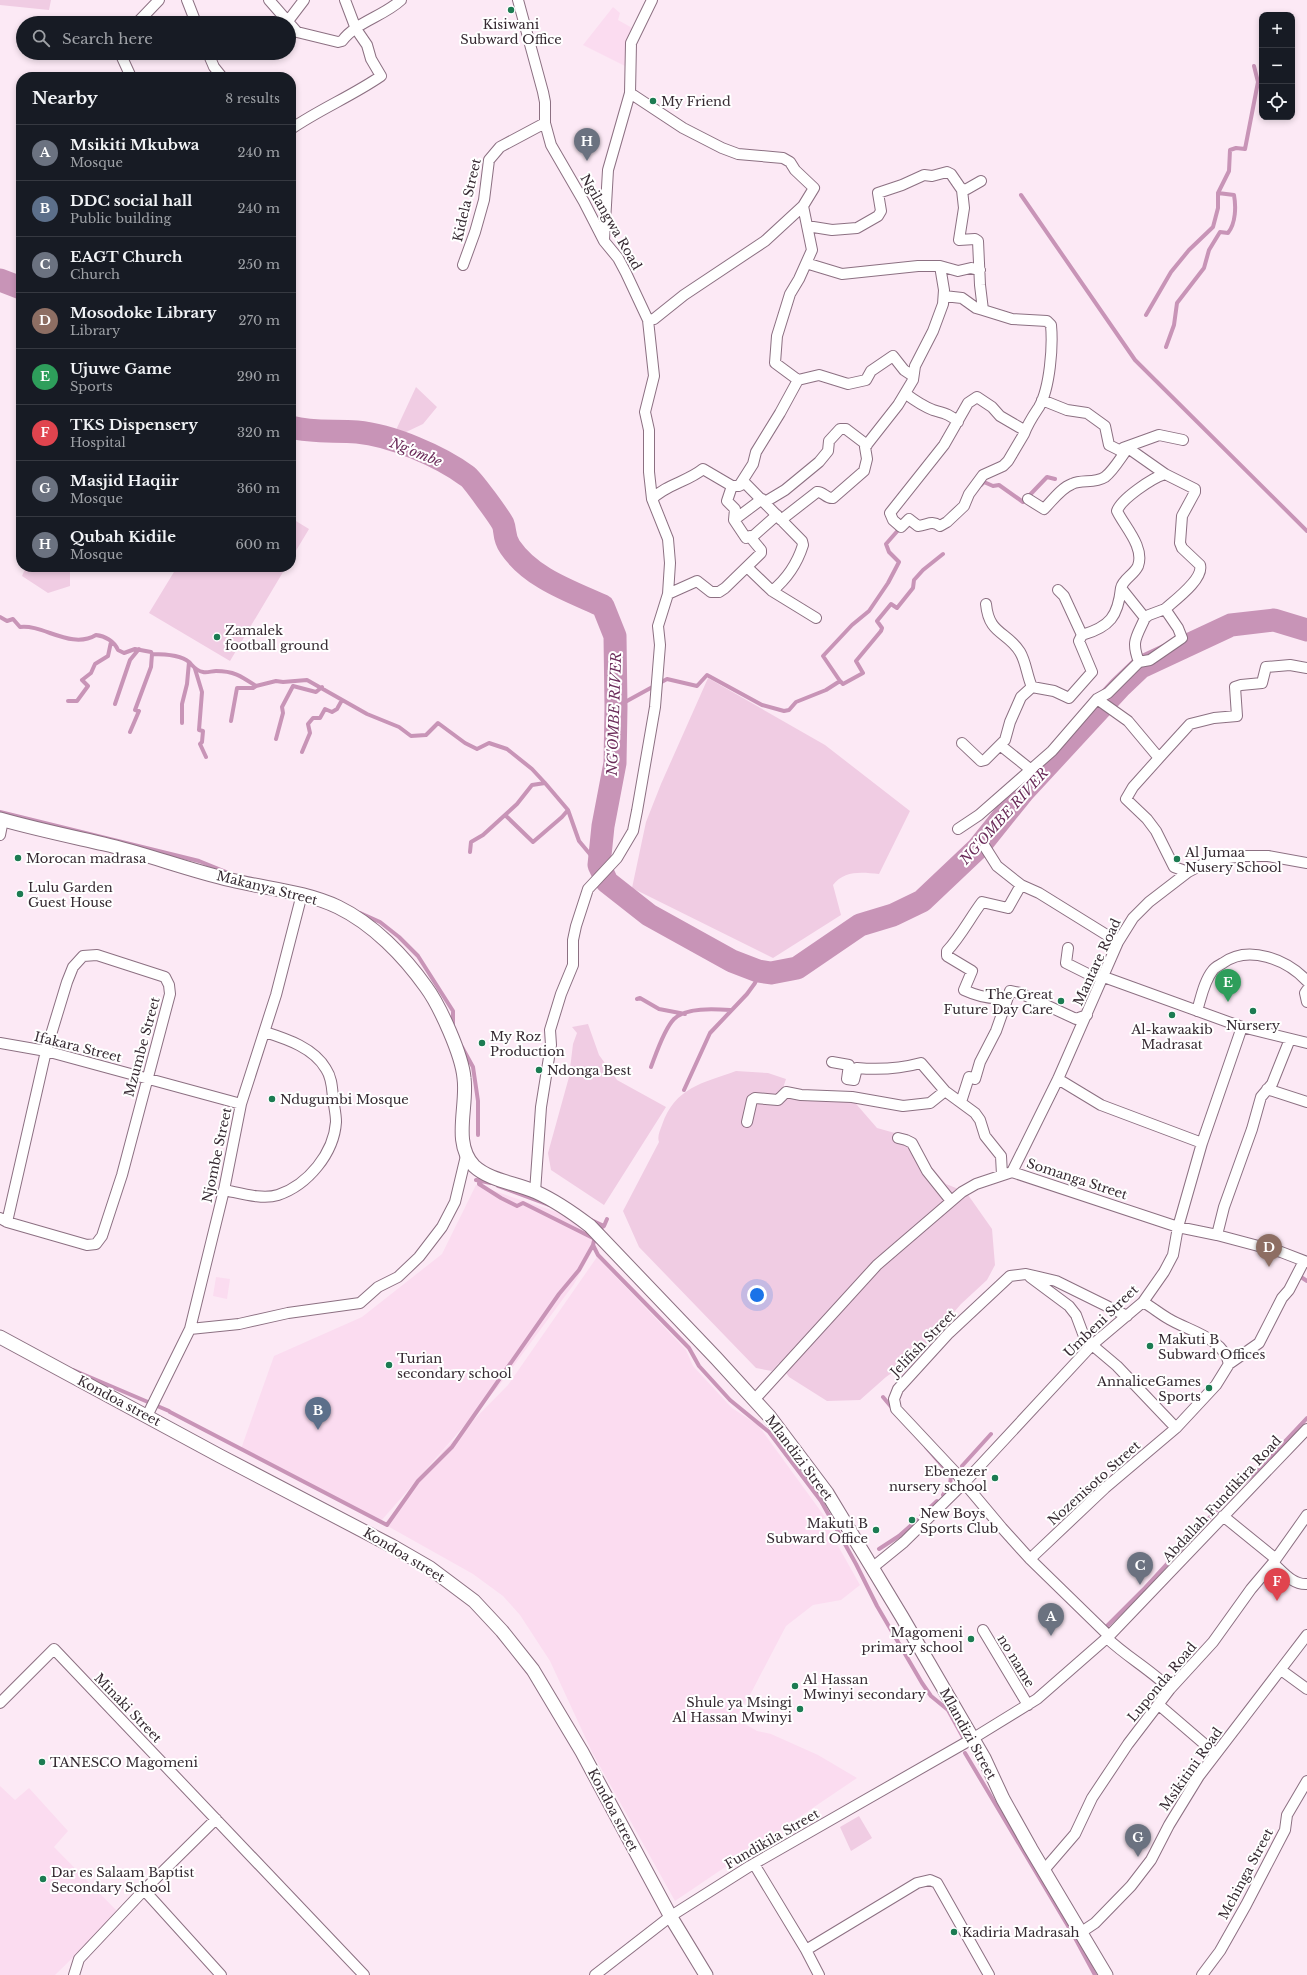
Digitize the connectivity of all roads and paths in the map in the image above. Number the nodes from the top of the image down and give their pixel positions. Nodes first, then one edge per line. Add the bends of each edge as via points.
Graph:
1 (159, 0) edge
2 (187, 0) edge
3 (269, 0) edge
4 (304, 0) edge
5 (345, 0) edge
6 (401, 0) edge
7 (518, 0) edge
8 (652, 0) edge
9 (144, 16) edge
10 (193, 16) edge
11 (283, 16) edge
12 (292, 16) edge
13 (356, 29) junction
14 (296, 31) edge
15 (123, 60) edge
16 (211, 60) edge
17 (129, 72) edge
18 (218, 72) edge
19 (630, 94) junction
20 (545, 123) junction
21 (296, 125) edge
22 (982, 181) dead end
23 (962, 190) junction
24 (803, 206) junction
25 (807, 226) junction
26 (604, 241) junction
27 (808, 260) junction
28 (463, 265) dead end
29 (940, 266) junction
30 (980, 270) junction
31 (944, 296) junction
32 (983, 310) junction
33 (648, 320) junction
34 (913, 376) junction
35 (798, 380) junction
36 (906, 394) junction
37 (1042, 400) junction
38 (958, 422) junction
39 (1024, 434) junction
40 (1183, 440) dead end
41 (867, 445) junction
42 (1124, 449) junction
43 (1165, 474) junction
44 (735, 486) junction
45 (652, 499) junction
46 (1028, 499) dead end
47 (763, 500) junction
48 (779, 518) junction
49 (734, 520) junction
50 (751, 538) junction
51 (747, 567) junction
52 (1121, 588) junction
53 (1058, 590) dead end
54 (772, 591) junction
55 (668, 594) junction
56 (986, 604) dead end
57 (1165, 609) junction
58 (816, 618) dead end
59 (1145, 618) junction
60 (1082, 636) junction
61 (1139, 662) junction
62 (1307, 668) edge
63 (1032, 687) junction
64 (1097, 699) junction
65 (962, 743) dead end
66 (1000, 745) junction
67 (1159, 758) junction
68 (1030, 769) junction
69 (2, 820) edge
70 (958, 829) dead end
71 (0, 835) edge
72 (985, 847) dead end
73 (1307, 863) edge
74 (1188, 872) junction
75 (1021, 884) junction
76 (302, 894) junction
77 (1118, 942) junction
78 (1068, 948) dead end
79 (1104, 977) junction
80 (1307, 981) edge
81 (1307, 990) edge
82 (1008, 998) junction
83 (1307, 1002) edge
84 (1197, 1011) junction
85 (1087, 1015) junction
86 (1242, 1028) junction
87 (265, 1032) junction
88 (1290, 1039) junction
89 (0, 1043) edge
90 (1307, 1043) edge
91 (46, 1051) junction
92 (832, 1062) dead end
93 (148, 1079) junction
94 (1058, 1079) junction
95 (1267, 1089) junction
96 (945, 1091) junction
97 (961, 1102) junction
98 (1307, 1102) edge
99 (241, 1104) junction
100 (747, 1122) dead end
101 (898, 1138) dead end
102 (1202, 1143) junction
103 (466, 1156) junction
104 (1012, 1172) junction
105 (1002, 1175) junction
106 (224, 1190) junction
107 (535, 1192) junction
108 (951, 1201) junction
109 (4, 1220) edge
110 (1178, 1227) junction
111 (1216, 1235) junction
112 (1306, 1261) edge
113 (1026, 1274) junction
114 (1143, 1302) junction
115 (1127, 1316) junction
116 (190, 1329) junction
117 (0, 1337) edge
118 (1092, 1346) junction
119 (1229, 1364) junction
120 (754, 1400) junction
121 (147, 1416) junction
122 (1176, 1428) junction
123 (1307, 1429) edge
124 (964, 1484) junction
125 (1307, 1515) edge
126 (1223, 1516) junction
127 (1030, 1559) junction
128 (1274, 1561) junction
129 (872, 1568) junction
130 (1307, 1584) edge
131 (983, 1630) dead end
132 (1307, 1635) edge
133 (1108, 1637) junction
134 (1281, 1670) junction
135 (1170, 1689) junction
136 (1307, 1689) edge
137 (0, 1703) edge
138 (1028, 1705) junction
139 (1159, 1705) junction
140 (972, 1739) junction
141 (1216, 1754) junction
142 (1307, 1782) edge
143 (216, 1819) junction
144 (754, 1864) junction
145 (1044, 1870) junction
146 (144, 1890) junction
147 (671, 1918) junction
148 (1080, 1933) junction
149 (806, 1950) junction
150 (74, 1975) edge
151 (222, 1975) edge
152 (364, 1975) edge
153 (595, 1975) edge
154 (706, 1975) edge
155 (819, 1975) edge
156 (989, 1975) edge
157 (1106, 1975) edge
158 (1202, 1975) edge

1 - 9 street
2 - 10 street
3 - 11 street
4 - 12 street
5 - 13 street
6 - 13 street via 392,9
7 - 20 street, Ngilangwa Road via 543,92 546,106
8 - 19 street via 631,43
13 - 14 street via 338,42
13 - 21 street via 367,45 371,60 381,76 356,93 309,116
15 - 17 street
16 - 18 street
19 - 24 street via 683,128 722,148 738,154 778,156 790,162 814,188
19 - 26 street via 608,170
20 - 26 street, Ngilangwa Road via 551,145
20 - 28 street, Kidela Street via 500,147 488,160 476,232
22 - 23 street
23 - 25 street via 947,172 932,176 924,175 902,186 878,193 881,211 878,216 857,228 832,230
23 - 30 street via 964,208 958,240 977,239
24 - 25 street
24 - 33 street via 765,241 684,295 654,319
25 - 27 street via 812,250
26 - 33 street, Ngilangwa Road via 623,268
27 - 29 street via 809,264 842,274
27 - 35 street via 790,294 777,336 775,363
29 - 30 street via 958,271 971,268
29 - 31 street
30 - 32 street
31 - 32 street via 962,298
31 - 34 street via 940,315 915,366
32 - 37 street via 1012,319 1046,321 1051,325 1051,362
33 - 45 street, Ngilangwa Road via 654,376 645,412 650,430 649,472
34 - 35 street via 904,370 893,356 871,371 866,380 859,383 848,384 820,375
34 - 36 street
35 - 44 street via 756,452 753,464
36 - 38 street via 919,403 946,413
36 - 41 street
37 - 39 street
37 - 42 street via 1067,410 1087,413 1105,426 1109,445
38 - 39 street via 968,403 977,397 1000,416 1021,427
38 - 39 street via 944,445 890,513 901,527 909,519 918,526 929,522 940,526 947,522 964,506 978,480 1008,461
40 - 42 street via 1159,435
41 - 47 street via 846,429 840,429 829,441 828,451 819,462 785,490
41 - 48 street via 864,471 853,482 833,498 817,492
42 - 43 street
42 - 46 street via 1105,477 1091,482 1072,483 1044,509
43 - 52 street via 1142,486 1119,505 1117,511 1133,539 1139,559 1135,570
43 - 57 street via 1195,489 1194,497 1182,516 1180,543 1201,568 1194,583
44 - 45 street via 703,469 693,477 666,487
44 - 47 street via 745,483
44 - 49 street via 727,502 735,509
45 - 55 street, Ngilangwa Road via 668,539
47 - 48 street
47 - 49 street
48 - 50 street
48 - 54 street via 801,538 803,545 795,565 781,584
49 - 50 street via 746,538
50 - 51 street via 762,550
51 - 54 street
51 - 55 street via 719,592 711,592 697,581
52 - 59 street
52 - 60 street via 1117,611 1112,618 1098,629
53 - 60 street via 1064,596
54 - 58 street
55 - 107 street, Ngilangwa Road via 658,626 660,645 655,707 633,831 617,858 588,889 573,940 573,965 550,1030 551,1045 541,1107
56 - 63 street via 992,626 1020,652
57 - 59 street
57 - 61 street via 1182,638 1150,660
59 - 61 street via 1133,648
60 - 63 street via 1079,641 1092,672 1073,695 1069,698
61 - 64 street via 1108,694
62 - 67 street via 1290,665 1266,667 1262,683 1235,687 1237,716 1190,724
63 - 66 street via 1021,697 1007,734
64 - 67 street via 1128,721
64 - 68 street via 1052,751
65 - 66 street via 982,762
66 - 68 street
67 - 74 street via 1133,787 1126,799 1147,818 1174,866
68 - 70 street via 979,815
69 - 71 street
69 - 76 street, Makanya Street via 57,835 105,844 231,880
72 - 75 street via 997,866
73 - 74 street, Mantare Road via 1268,856 1245,856 1211,860
74 - 77 street, Mantare Road via 1149,902 1133,918
75 - 77 street via 1040,893
75 - 82 street via 1008,908 982,902 947,951 947,956 972,971 964,990 977,995
76 - 87 street, Njombe Street
76 - 103 street, Makanya Street via 339,908 395,949 435,1000 464,1076 462,1138
77 - 79 street, Mantare Road
78 - 79 street via 1066,963 1090,975
79 - 84 street
79 - 85 street, Mantare Road
80 - 84 street via 1289,966 1275,960 1241,955 1227,960 1213,970
81 - 83 street
82 - 85 street via 1010,991 1020,992 1076,1020
82 - 97 street via 975,1079 969,1077
84 - 86 street
85 - 94 street, Mantare Road
86 - 88 street
86 - 102 street, Umbeni Street
87 - 99 street, Njombe Street
87 - 106 street via 292,1041 313,1054 326,1068 332,1083 336,1121 332,1143 324,1158 302,1182 278,1195 258,1196
88 - 90 street
88 - 95 street via 1272,1084
89 - 91 street, Ifakara Street
91 - 93 street, Ifakara Street
91 - 93 street, Mzumbe Street via 73,967 84,956 98,955 165,977 169,985 170,994
91 - 109 street, Mzumbe Street
92 - 96 street via 849,1065 847,1079 854,1080 857,1068 906,1068 921,1063
93 - 99 street, Ifakara Street
93 - 109 street, Mzumbe Street via 122,1174 102,1236 96,1244 87,1245
94 - 102 street via 1101,1105
94 - 104 street, Mantare Road
95 - 98 street
95 - 111 street via 1261,1097
96 - 97 street
96 - 100 street via 930,1103 903,1106 852,1097 786,1092 778,1100 752,1100
97 - 105 street via 976,1113 985,1136 1001,1156
99 - 106 street, Njombe Street
101 - 108 street via 912,1143 926,1171
102 - 110 street, Umbeni Street
103 - 107 street, Mlandizi Street via 485,1173
103 - 116 street via 455,1202 442,1227 419,1257 398,1277 378,1287 360,1303 239,1324
104 - 105 street, Somanga Street
104 - 110 street, Somanga Street
105 - 108 street, Somanga Street via 976,1184
106 - 116 street, Njombe Street
107 - 120 street, Mlandizi Street via 568,1209 596,1231
108 - 120 street, Somanga Street via 878,1265
110 - 111 street, Somanga Street
110 - 114 street, Umbeni Street via 1170,1264
111 - 112 street, Somanga Street
112 - 119 street via 1282,1298 1259,1343
113 - 115 street, Jelifish Street via 1056,1282
113 - 118 street via 1068,1306 1076,1315 1085,1339
113 - 124 street, Jelifish Street via 1010,1276 1000,1284 898,1389 894,1399 896,1409
114 - 115 street, Umbeni Street
114 - 119 street via 1168,1319 1214,1342 1227,1355
115 - 118 street, Umbeni Street
116 - 121 street, Njombe Street
117 - 121 street, Kondoa street
118 - 122 street via 1117,1366
118 - 124 street, Umbeni Street
119 - 122 street, Nozenisoto Street via 1216,1385
120 - 129 street, Mlandizi Street via 827,1493
121 - 147 street, Kondoa street via 392,1546 430,1568 474,1601 533,1670 582,1752
122 - 127 street, Nozenisoto Street via 1105,1488
123 - 126 street, Abdallah Fundikira Road
124 - 127 street
124 - 129 street, Umbeni Street via 904,1542
125 - 128 street, Luponda Road
126 - 128 street
126 - 133 street, Abdallah Fundikira Road
127 - 133 street
128 - 130 street via 1292,1580 1300,1585
128 - 135 street, Luponda Road via 1213,1642
129 - 140 street, Mlandizi Street
131 - 138 street, no name
132 - 134 street, Msikitini Road
133 - 135 street
133 - 138 street, Abdallah Fundikira Road
134 - 136 street
134 - 141 street, Msikitini Road
135 - 139 street, Luponda Road
137 - 143 street, Minaki Street via 54,1649
138 - 140 street, Abdallah Fundikira Road
139 - 141 street
139 - 145 street, Luponda Road via 1128,1744 1092,1798 1075,1834
140 - 144 street, Fundikila Street
140 - 145 street, Mlandizi Street
141 - 148 street, Msikitini Road via 1183,1802 1135,1881 1113,1907
142 - 158 street, Mchinga Street via 1287,1815 1284,1830 1246,1905 1220,1951
143 - 146 street
143 - 152 street, Minaki Street
144 - 147 street, Fundikila Street
144 - 149 street
145 - 148 street, Mlandizi Street
146 - 150 street via 79,1959
146 - 151 street
147 - 153 street, Fundikila Street
147 - 154 street
148 - 157 street, Mlandizi Street
149 - 155 street
149 - 156 street via 917,1883 930,1880 937,1883

